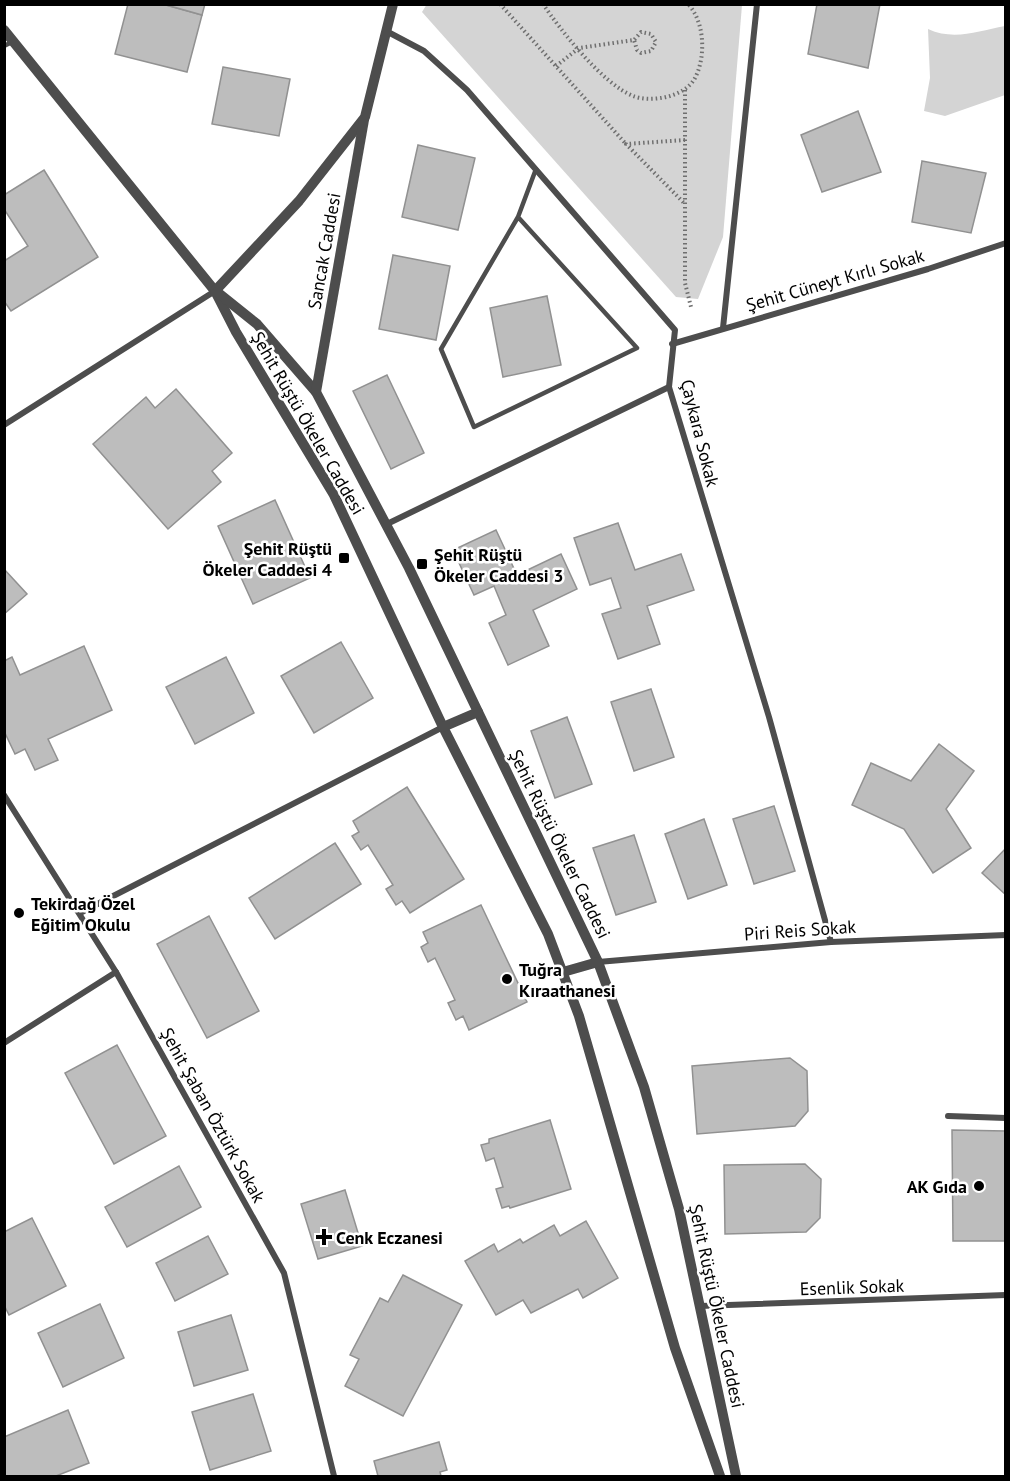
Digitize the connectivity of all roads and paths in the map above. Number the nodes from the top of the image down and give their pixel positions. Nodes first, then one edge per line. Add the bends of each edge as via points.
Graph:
1 (393, 4) edge
2 (501, 4) edge
3 (543, 4) edge
4 (688, 4) edge
5 (757, 4) edge
6 (4, 30) edge
7 (388, 32) junction
8 (634, 40) junction
9 (9, 44) edge
10 (579, 48) junction
11 (556, 66) junction
12 (685, 90) junction
13 (364, 117) junction
14 (684, 140) junction
15 (626, 144) junction
16 (536, 169) junction
17 (685, 204) junction
18 (518, 216) junction
19 (1005, 243) edge
20 (215, 291) junction
21 (691, 307) dead end
22 (723, 328) junction
23 (672, 344) junction
24 (669, 387) junction
25 (316, 392) junction
26 (4, 425) edge
27 (387, 524) junction
28 (478, 712) junction
29 (443, 727) junction
30 (4, 795) edge
31 (80, 913) junction
32 (1005, 935) edge
33 (831, 942) junction
34 (598, 962) junction
35 (116, 972) junction
36 (563, 972) junction
37 (4, 1043) edge
38 (948, 1116) dead end
39 (1005, 1118) edge
40 (1005, 1295) edge
41 (700, 1306) junction
42 (334, 1476) edge
43 (720, 1476) edge
44 (736, 1476) edge

1 - 7 street, Sancak Caddesi
2 - 11 path
3 - 10 path
4 - 12 path via 696,12 701,31 701,57 694,79
5 - 22 street
6 - 9 street, Şehit Rüştü Ökeler Caddesi
7 - 13 street, Sancak Caddesi
7 - 16 street, Çaykara Sokak via 424,51 467,90
8 - 8 path via 641,53 651,51 656,42 646,32
8 - 10 path
9 - 20 street, Şehit Rüştü Ökeler Caddesi
10 - 11 path
10 - 12 path via 602,75 632,95 654,99
11 - 15 path
12 - 14 path
13 - 20 street, Sancak Caddesi via 299,201
13 - 25 street, Sancak Caddesi
14 - 15 path
14 - 17 path
15 - 17 path
16 - 18 lane
16 - 23 street, Çaykara Sokak via 675,330
17 - 21 path via 685,283
18 - 18 lane via 441,350 474,427 637,348
19 - 22 street, Şehit Cüneyt Kırlı Sokak
20 - 25 street, Şehit Rüştü Ökeler Caddesi via 257,324
20 - 26 street
20 - 29 street, Şehit Rüştü Ökeler Caddesi via 334,495
22 - 23 street, Şehit Cüneyt Kırlı Sokak
23 - 24 street, Çaykara Sokak
24 - 27 street
24 - 33 street, Çaykara Sokak via 769,717
25 - 27 street, Şehit Rüştü Ökeler Caddesi
27 - 28 street, Şehit Rüştü Ökeler Caddesi
28 - 29 street
28 - 34 street, Şehit Rüştü Ökeler Caddesi
29 - 31 street
29 - 36 street, Şehit Rüştü Ökeler Caddesi via 548,934
30 - 31 street, Şehit Şaban Öztürk Sokak
31 - 35 street, Şehit Şaban Öztürk Sokak
32 - 33 street, Piri Reis Sokak
33 - 34 street, Piri Reis Sokak
34 - 36 street
34 - 41 street, Şehit Rüştü Ökeler Caddesi via 644,1087 679,1209
35 - 37 street
35 - 42 street, Şehit Şaban Öztürk Sokak via 284,1273
36 - 43 street, Şehit Rüştü Ökeler Caddesi via 675,1348
38 - 39 street
40 - 41 street, Esenlik Sokak
41 - 44 street, Şehit Rüştü Ökeler Caddesi

